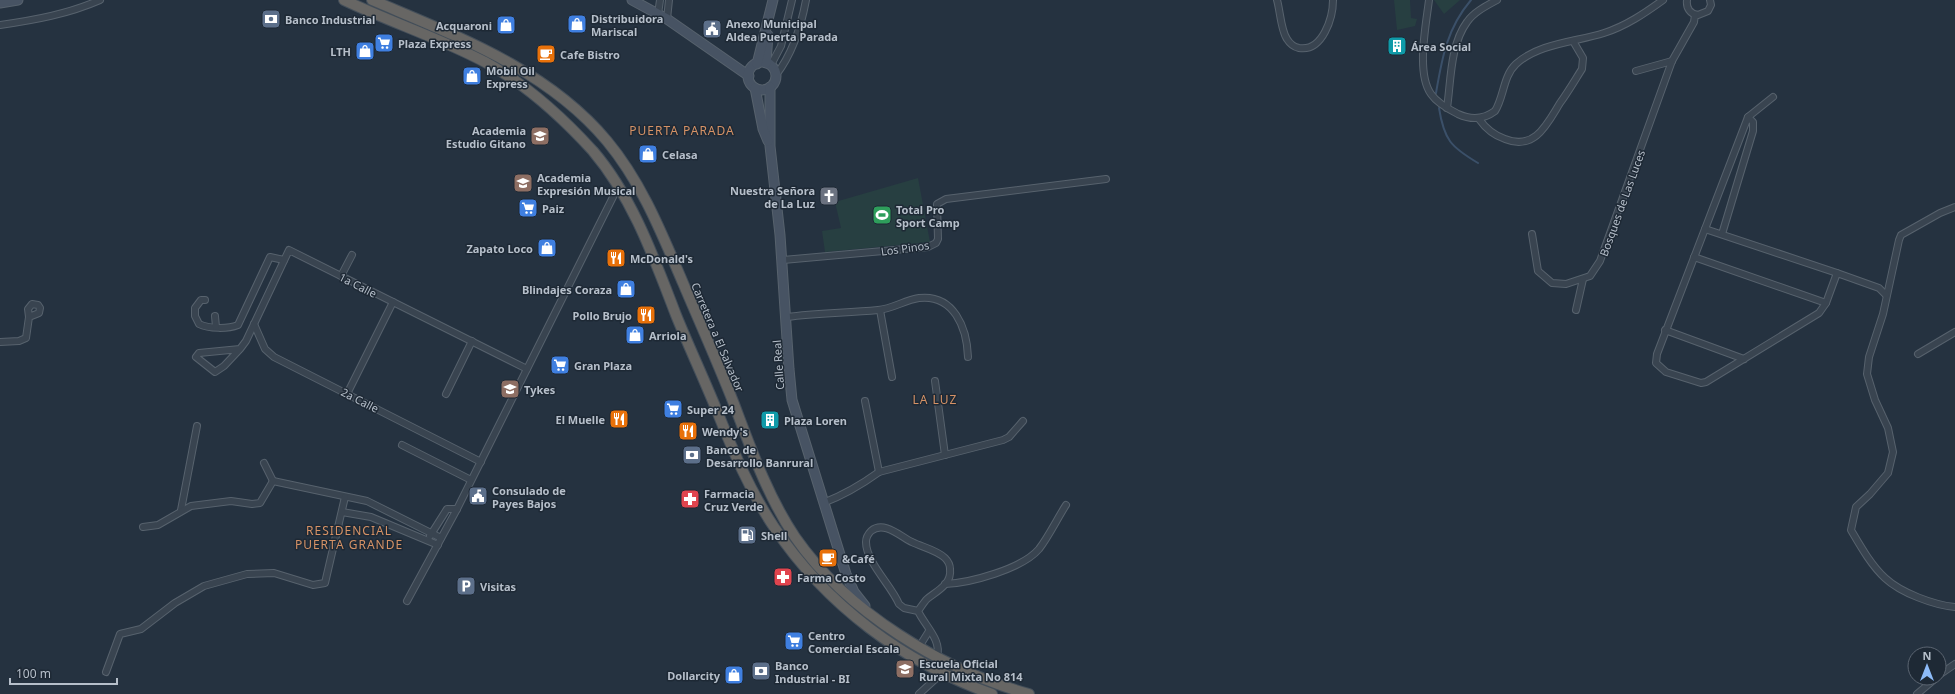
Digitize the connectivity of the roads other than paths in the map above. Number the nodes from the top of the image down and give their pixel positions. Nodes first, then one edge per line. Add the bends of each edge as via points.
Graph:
1 (18, 0) edge
2 (100, 0) edge
3 (344, 0) edge
4 (372, 0) edge
5 (632, 0) edge
6 (660, 0) edge
7 (668, 0) edge
8 (773, 0) edge
9 (792, 0) edge
10 (806, 0) edge
11 (1277, 0) edge
12 (1333, 0) edge
13 (1429, 0) edge
14 (1497, 0) edge
15 (1663, 0) edge
16 (1687, 0) edge
17 (1710, 0) edge
18 (0, 3) edge
19 (658, 14) junction
20 (1695, 15) junction
21 (667, 19) junction
22 (769, 20) junction
23 (0, 26) edge
24 (1573, 41) junction
25 (759, 52) junction
26 (1672, 61) junction
27 (765, 64) junction
28 (733, 65) junction
29 (1636, 71) dead end
30 (776, 75) junction
31 (749, 76) junction
32 (770, 87) junction
33 (756, 88) junction
34 (1773, 97) dead end
35 (1447, 108) junction
36 (1748, 117) junction
37 (1479, 119) junction
38 (770, 146) junction
39 (1106, 179) dead end
40 (618, 187) junction
41 (1955, 207) edge
42 (1705, 229) junction
43 (1532, 234) dead end
44 (1722, 234) junction
45 (352, 255) dead end
46 (1694, 257) junction
47 (284, 260) junction
48 (783, 260) junction
49 (1837, 273) junction
50 (341, 276) junction
51 (1584, 279) junction
52 (1886, 295) junction
53 (205, 300) dead end
54 (393, 302) junction
55 (1826, 303) junction
56 (880, 310) junction
57 (1576, 310) dead end
58 (215, 316) dead end
59 (29, 317) dead end
60 (787, 318) junction
61 (254, 324) junction
62 (216, 327) junction
63 (1665, 330) junction
64 (1955, 332) edge
65 (472, 341) junction
66 (0, 342) edge
67 (240, 349) junction
68 (1918, 354) dead end
69 (968, 357) dead end
70 (1744, 359) junction
71 (527, 369) junction
72 (892, 377) dead end
73 (935, 381) dead end
74 (347, 394) junction
75 (446, 394) dead end
76 (865, 401) dead end
77 (1023, 421) dead end
78 (197, 426) dead end
79 (402, 446) dead end
80 (945, 455) junction
81 (481, 462) junction
82 (264, 463) dead end
83 (879, 472) junction
84 (471, 480) junction
85 (273, 481) junction
86 (345, 497) junction
87 (823, 502) junction
88 (1066, 505) dead end
89 (457, 509) junction
90 (181, 510) junction
91 (342, 512) junction
92 (143, 527) dead end
93 (431, 533) junction
94 (441, 538) junction
95 (427, 541) junction
96 (438, 545) junction
97 (846, 574) junction
98 (833, 580) junction
99 (945, 584) junction
100 (407, 601) dead end
101 (1955, 607) edge
102 (918, 611) junction
103 (870, 614) junction
104 (929, 631) junction
105 (919, 647) junction
106 (937, 657) junction
107 (106, 672) dead end
108 (942, 673) junction
109 (1926, 686) edge
110 (919, 694) edge
111 (992, 694) edge
112 (1029, 694) edge
113 (1917, 694) edge

1 - 18 main road
2 - 23 street via 80,9
3 - 40 highway via 473,56 504,74 555,113 607,170
4 - 98 highway, Carretera a El Salvador via 510,63 565,101 590,122 607,141 636,182 658,225 778,507 795,536 820,569
5 - 19 main road
6 - 19 street
7 - 21 street
8 - 22 main road
9 - 27 street via 781,46
10 - 30 street via 795,41
11 - 12 street via 1285,36 1293,46 1301,48 1313,46 1323,34 1330,20
13 - 35 street via 1424,78 1431,94
14 - 35 street via 1473,16 1460,35 1453,59
15 - 24 street via 1628,23 1605,33
16 - 20 street via 1688,9
17 - 20 street via 1708,11 1702,15
19 - 21 main road
20 - 26 street, Bosques de Las Luces via 1694,22
21 - 28 main road
22 - 25 main road
22 - 27 main road
24 - 37 street via 1526,56 1515,65 1495,111
24 - 37 street via 1583,58 1582,69 1544,129 1534,138 1518,143 1512,142 1487,130
25 - 27 main road
25 - 28 main road via 745,67
26 - 29 street
26 - 51 street, Bosques de Las Luces via 1600,261 1590,276
27 - 30 main road
27 - 31 main road via 751,68
28 - 31 main road
30 - 32 main road via 775,82
31 - 33 main road via 750,83
32 - 33 main road via 763,90
32 - 38 main road, Calle Real
33 - 38 main road, Calle Real via 763,129
34 - 36 street
35 - 37 street via 1464,117
36 - 42 street
36 - 44 street via 1753,122 1753,131
38 - 48 main road, Calle Real
39 - 48 street, Los Pinos via 946,199 936,204 938,239 928,247
40 - 71 street
40 - 108 highway via 646,240 735,456 776,529 812,576 856,619
41 - 52 street via 1901,235
42 - 44 street
42 - 46 street
43 - 51 street via 1538,271 1552,283 1566,284
44 - 49 street
45 - 50 street
46 - 55 street
46 - 63 street
47 - 50 street, 1a Calle via 289,250
47 - 61 street
47 - 62 street via 270,256 238,325 232,328
48 - 60 main road, Calle Real
49 - 52 street via 1879,288
49 - 55 street
50 - 54 street, 1a Calle
51 - 57 street
52 - 101 street via 1867,374 1888,428 1893,452 1888,473 1856,507 1851,530 1886,579 1922,601
53 - 62 street via 195,308 196,320 203,326
54 - 65 street, 1a Calle
54 - 74 street
55 - 70 street via 1820,313
56 - 60 street
56 - 69 street via 923,298 950,306 963,326 968,343
56 - 72 street
58 - 62 street
59 - 66 street via 26,338
60 - 87 main road, Calle Real via 792,400
61 - 67 street
61 - 74 street, 2a Calle via 269,354
63 - 70 street
63 - 70 street via 1656,364 1666,372 1701,383
64 - 68 street
65 - 71 street, 1a Calle
65 - 75 street
67 - 67 street via 199,352 196,357 215,372
71 - 81 street
73 - 80 street
74 - 81 street, 2a Calle
76 - 83 street
77 - 80 street via 1003,440
78 - 90 street
79 - 84 street
80 - 83 street
81 - 84 street
82 - 85 street
83 - 87 street via 856,488
84 - 89 street
85 - 86 street
85 - 90 street via 260,503 231,500
86 - 91 street
86 - 93 street via 374,504
87 - 97 main road, Calle Real
88 - 99 street via 1038,550 1025,560 974,580
89 - 93 street via 447,509
89 - 94 street
90 - 92 street via 158,525
91 - 95 street via 371,517
91 - 107 street via 325,583 313,585 270,572 247,574 204,586 175,603 141,629 120,634
93 - 94 street
93 - 95 street
94 - 96 street
95 - 96 street
96 - 100 street
97 - 98 main road
97 - 103 main road, Calle Real via 854,592
98 - 103 highway, Carretera a El Salvador
99 - 102 street via 926,600
99 - 102 street via 950,575 950,568 945,558 891,530 878,528 868,534 866,542 871,559 899,604 904,608
102 - 104 street
103 - 105 highway, Carretera a El Salvador
104 - 105 street
104 - 106 street via 937,641
105 - 106 highway, Carretera a El Salvador
106 - 112 highway, Carretera a El Salvador via 985,681
108 - 110 street
108 - 111 highway
109 - 113 street

